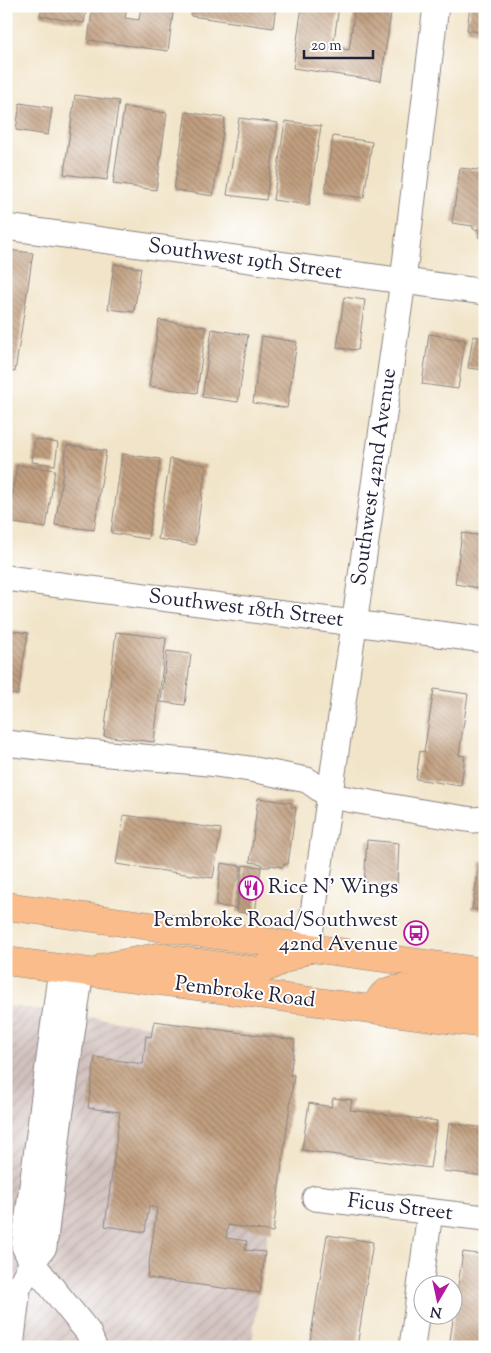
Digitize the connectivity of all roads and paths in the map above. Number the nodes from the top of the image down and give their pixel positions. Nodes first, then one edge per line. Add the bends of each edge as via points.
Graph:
1 (436, 6) edge
2 (6, 228) edge
3 (403, 281) junction
4 (485, 292) edge
5 (6, 578) edge
6 (354, 623) junction
7 (485, 640) edge
8 (6, 743) edge
9 (330, 796) junction
10 (485, 819) edge
11 (6, 906) edge
12 (308, 948) junction
13 (6, 961) edge
14 (71, 970) junction
15 (485, 972) edge
16 (485, 999) edge
17 (375, 1009) junction
18 (485, 1024) edge
19 (314, 1198) dead end
20 (430, 1212) junction
21 (485, 1218) edge
22 (32, 1263) junction
23 (11, 1347) edge
24 (94, 1347) edge
25 (412, 1347) edge

1 - 3 street, Southwest 42nd Avenue
2 - 3 street, Southwest 19th Street
3 - 4 street, Southwest 19th Street
3 - 6 street, Southwest 42nd Avenue
5 - 6 street, Southwest 18th Street
6 - 7 street, Southwest 18th Street
6 - 9 street, Southwest 42nd Avenue
8 - 9 street via 250,769 307,780
9 - 10 street via 473,820
9 - 12 street, Southwest 42nd Avenue
11 - 12 main road
12 - 14 main road via 259,971 157,957
12 - 15 main road
13 - 14 main road, Pembroke Road
14 - 17 main road, Pembroke Road
14 - 22 street via 39,1206 44,1247
16 - 17 main road via 394,989 380,997
17 - 18 main road, Pembroke Road
19 - 20 street, Ficus Street
20 - 21 street, Ficus Street
20 - 25 street
22 - 23 street via 18,1288
22 - 24 street via 88,1332

